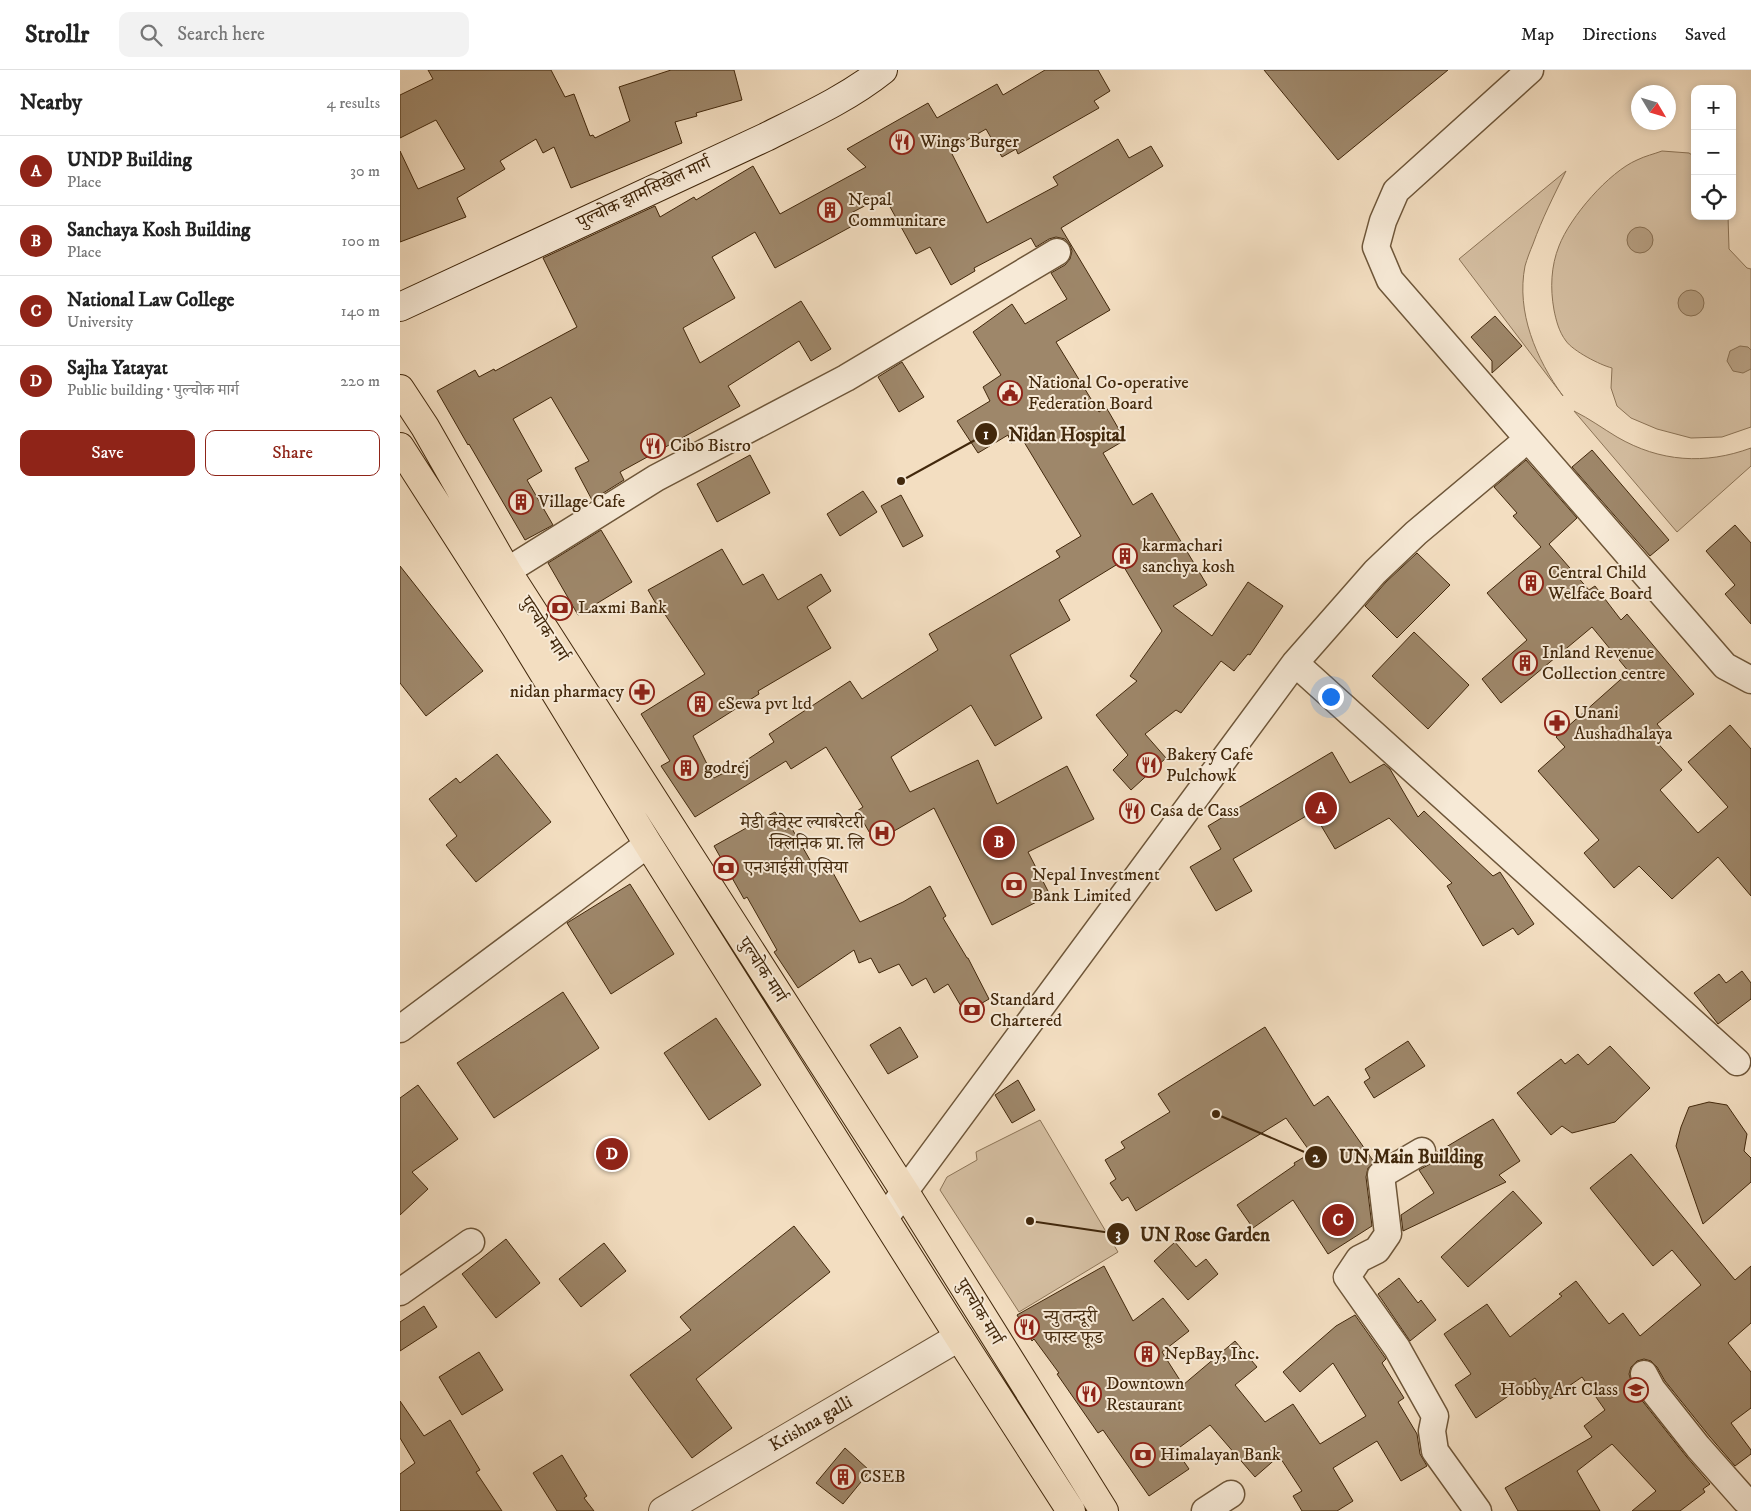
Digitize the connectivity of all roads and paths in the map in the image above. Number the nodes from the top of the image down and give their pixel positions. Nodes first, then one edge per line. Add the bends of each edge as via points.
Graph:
1 (882, 70) edge
2 (1530, 70) edge
3 (1057, 252) dead end
4 (400, 307) edge
5 (400, 389) edge
6 (1528, 439) junction
7 (401, 449) edge
8 (507, 570) junction
9 (1295, 663) junction
10 (1751, 680) edge
11 (648, 844) junction
12 (400, 1029) edge
13 (1737, 1062) dead end
14 (1422, 1151) dead end
15 (905, 1192) junction
16 (885, 1218) junction
17 (471, 1242) dead end
18 (400, 1292) edge
19 (959, 1337) junction
20 (1644, 1374) dead end
21 (1231, 1494) dead end
22 (1742, 1502) edge
23 (663, 1511) edge
24 (1071, 1511) edge
25 (1104, 1511) edge
26 (1205, 1511) edge
27 (1478, 1511) edge

1 - 4 main road, पुल्चोक झामसिखेल मार्ग via 869,81 766,137
2 - 6 street via 1396,191 1376,246 1390,280
3 - 8 street via 846,378 656,478
5 - 8 main road, पुल्चोक मार्ग
6 - 9 street via 1402,546
6 - 10 street via 1725,666
7 - 11 main road, पुल्चोक मार्ग via 516,628
8 - 15 main road, पुल्चोक मार्ग
9 - 13 street
9 - 15 street
11 - 12 street
11 - 16 main road, पुल्चोक मार्ग
14 - 27 street via 1381,1175 1388,1234 1377,1250 1359,1259 1347,1277 1397,1348 1435,1416 1432,1431 1435,1452
15 - 16 street
15 - 25 main road, पुल्चोक मार्ग
16 - 19 main road, पुल्चोक मार्ग
17 - 18 street
19 - 23 main road, Krishna galli
19 - 24 main road, पुल्चोक मार्ग
20 - 22 street via 1652,1389
21 - 26 street

